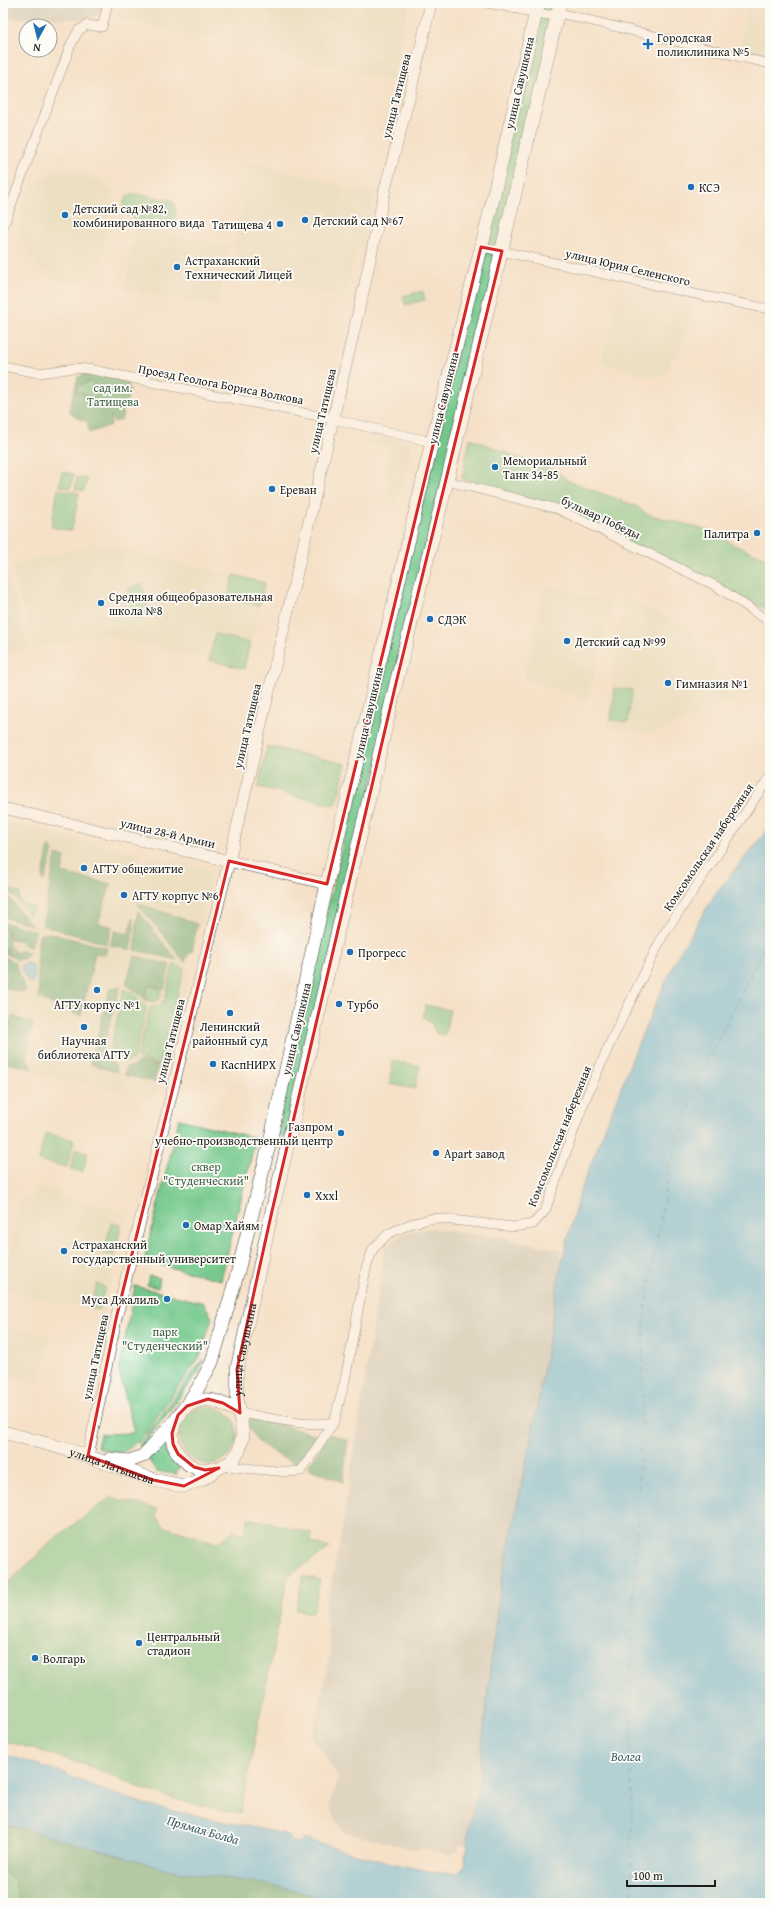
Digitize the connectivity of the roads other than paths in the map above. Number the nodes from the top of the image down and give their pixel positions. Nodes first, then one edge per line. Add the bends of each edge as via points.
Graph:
1 (108, 3) edge
2 (432, 3) edge
3 (487, 3) edge
4 (538, 8) edge
5 (558, 9) edge
6 (770, 64) edge
7 (3, 228) edge
8 (481, 247) junction
9 (502, 251) junction
10 (770, 309) edge
11 (3, 366) edge
12 (333, 419) junction
13 (432, 442) junction
14 (447, 481) junction
15 (770, 622) edge
16 (770, 776) edge
17 (3, 808) edge
18 (229, 861) junction
19 (327, 884) junction
20 (240, 1413) junction
21 (176, 1418) junction
22 (334, 1422) junction
23 (3, 1426) edge
24 (3, 1432) edge
25 (88, 1454) junction
26 (143, 1456) junction
27 (221, 1467) junction
28 (153, 1480) junction

1 - 7 street via 102,27 87,25 78,30 71,44
2 - 12 main road, улица Татищева via 385,189
3 - 4 street
4 - 5 street
4 - 8 highway, улица Савушкина
5 - 6 street via 563,14
5 - 9 highway, улица Савушкина
8 - 9 street, улица Юрия Селенского
8 - 13 highway, улица Савушкина
9 - 10 street, улица Юрия Селенского via 698,296
9 - 14 highway, улица Савушкина
11 - 12 street, Проезд Геолога Бориса Волкова via 39,373 75,368 88,369
12 - 13 street, Проезд Геолога Бориса Волкова
12 - 18 main road, улица Татищева
13 - 19 highway, улица Савушкина
14 - 15 street, бульвар Победы via 558,509 716,586
14 - 20 highway, улица Савушкина via 396,683 272,1211 237,1369 236,1384
16 - 22 street, Комсомольская набережная via 662,937 612,1038 584,1102 545,1211 533,1224 514,1227 434,1218 416,1222 388,1234 373,1249 366,1268 345,1380
17 - 18 main road, улица 28-й Армии
18 - 19 main road, улица 28-й Армии
18 - 25 main road, улица Татищева via 116,1319
19 - 21 highway, улица Савушкина via 272,1135 238,1272 212,1362
20 - 21 highway, улица Савушкина via 223,1403 208,1399 198,1400 186,1406
20 - 22 street via 323,1425
20 - 27 highway, улица Савушкина via 243,1435 239,1451 231,1462
21 - 26 highway, улица Латышева
21 - 27 highway via 172,1433 173,1444 178,1454 198,1469
22 - 27 street, Комсомольская набережная via 301,1471
23 - 25 highway, улица Латышева
24 - 25 highway, улица Латышева
25 - 26 highway, улица Латышева via 129,1461
25 - 28 highway, улица Латышева
26 - 28 highway via 146,1469
27 - 28 highway, улица Латышева via 201,1480 184,1486

